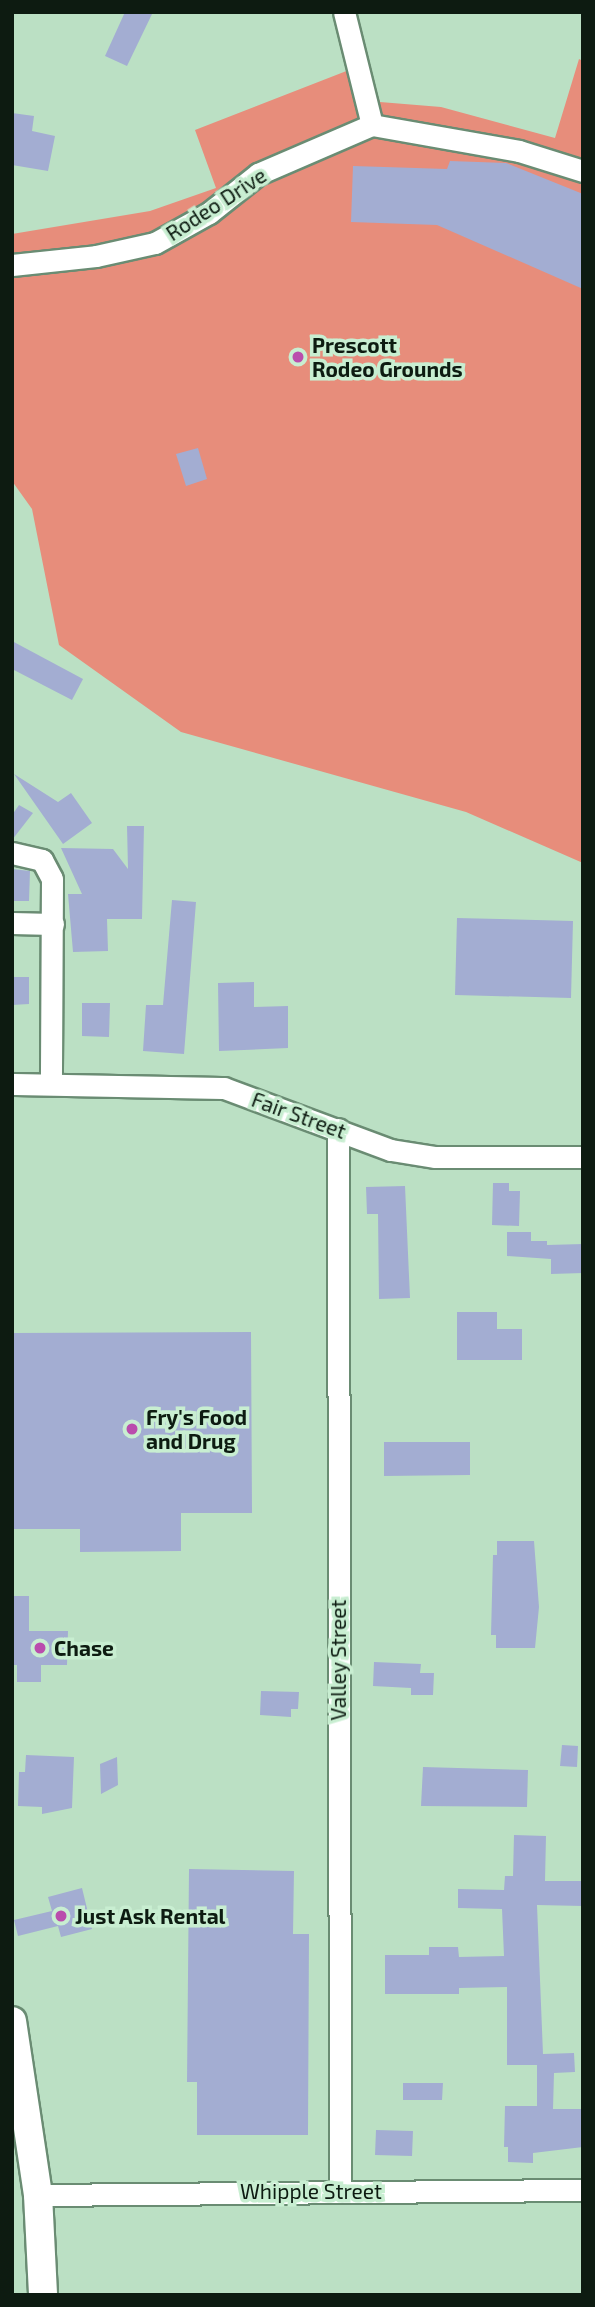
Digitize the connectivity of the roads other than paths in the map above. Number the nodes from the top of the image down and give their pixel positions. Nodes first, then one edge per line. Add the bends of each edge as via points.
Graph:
1 (344, 12) edge
2 (372, 125) junction
3 (583, 171) edge
4 (12, 265) edge
5 (12, 853) edge
6 (12, 923) edge
7 (53, 923) junction
8 (51, 1083) junction
9 (12, 1084) edge
10 (338, 1129) junction
11 (583, 1157) edge
12 (12, 2021) edge
13 (583, 2190) edge
14 (340, 2191) junction
15 (38, 2194) junction
16 (42, 2291) edge

1 - 2 street
2 - 3 street via 519,151
2 - 4 street, Rodeo Drive via 258,174 209,213 155,243 96,256
5 - 7 street via 42,860 52,879
6 - 7 street
7 - 8 street
8 - 9 street, Fair Street
8 - 10 street, Fair Street via 224,1088
10 - 11 street, Fair Street via 391,1150 435,1157
10 - 14 street, Valley Street
12 - 15 main road
13 - 14 street, Whipple Street
14 - 15 street, Whipple Street
15 - 16 main road

